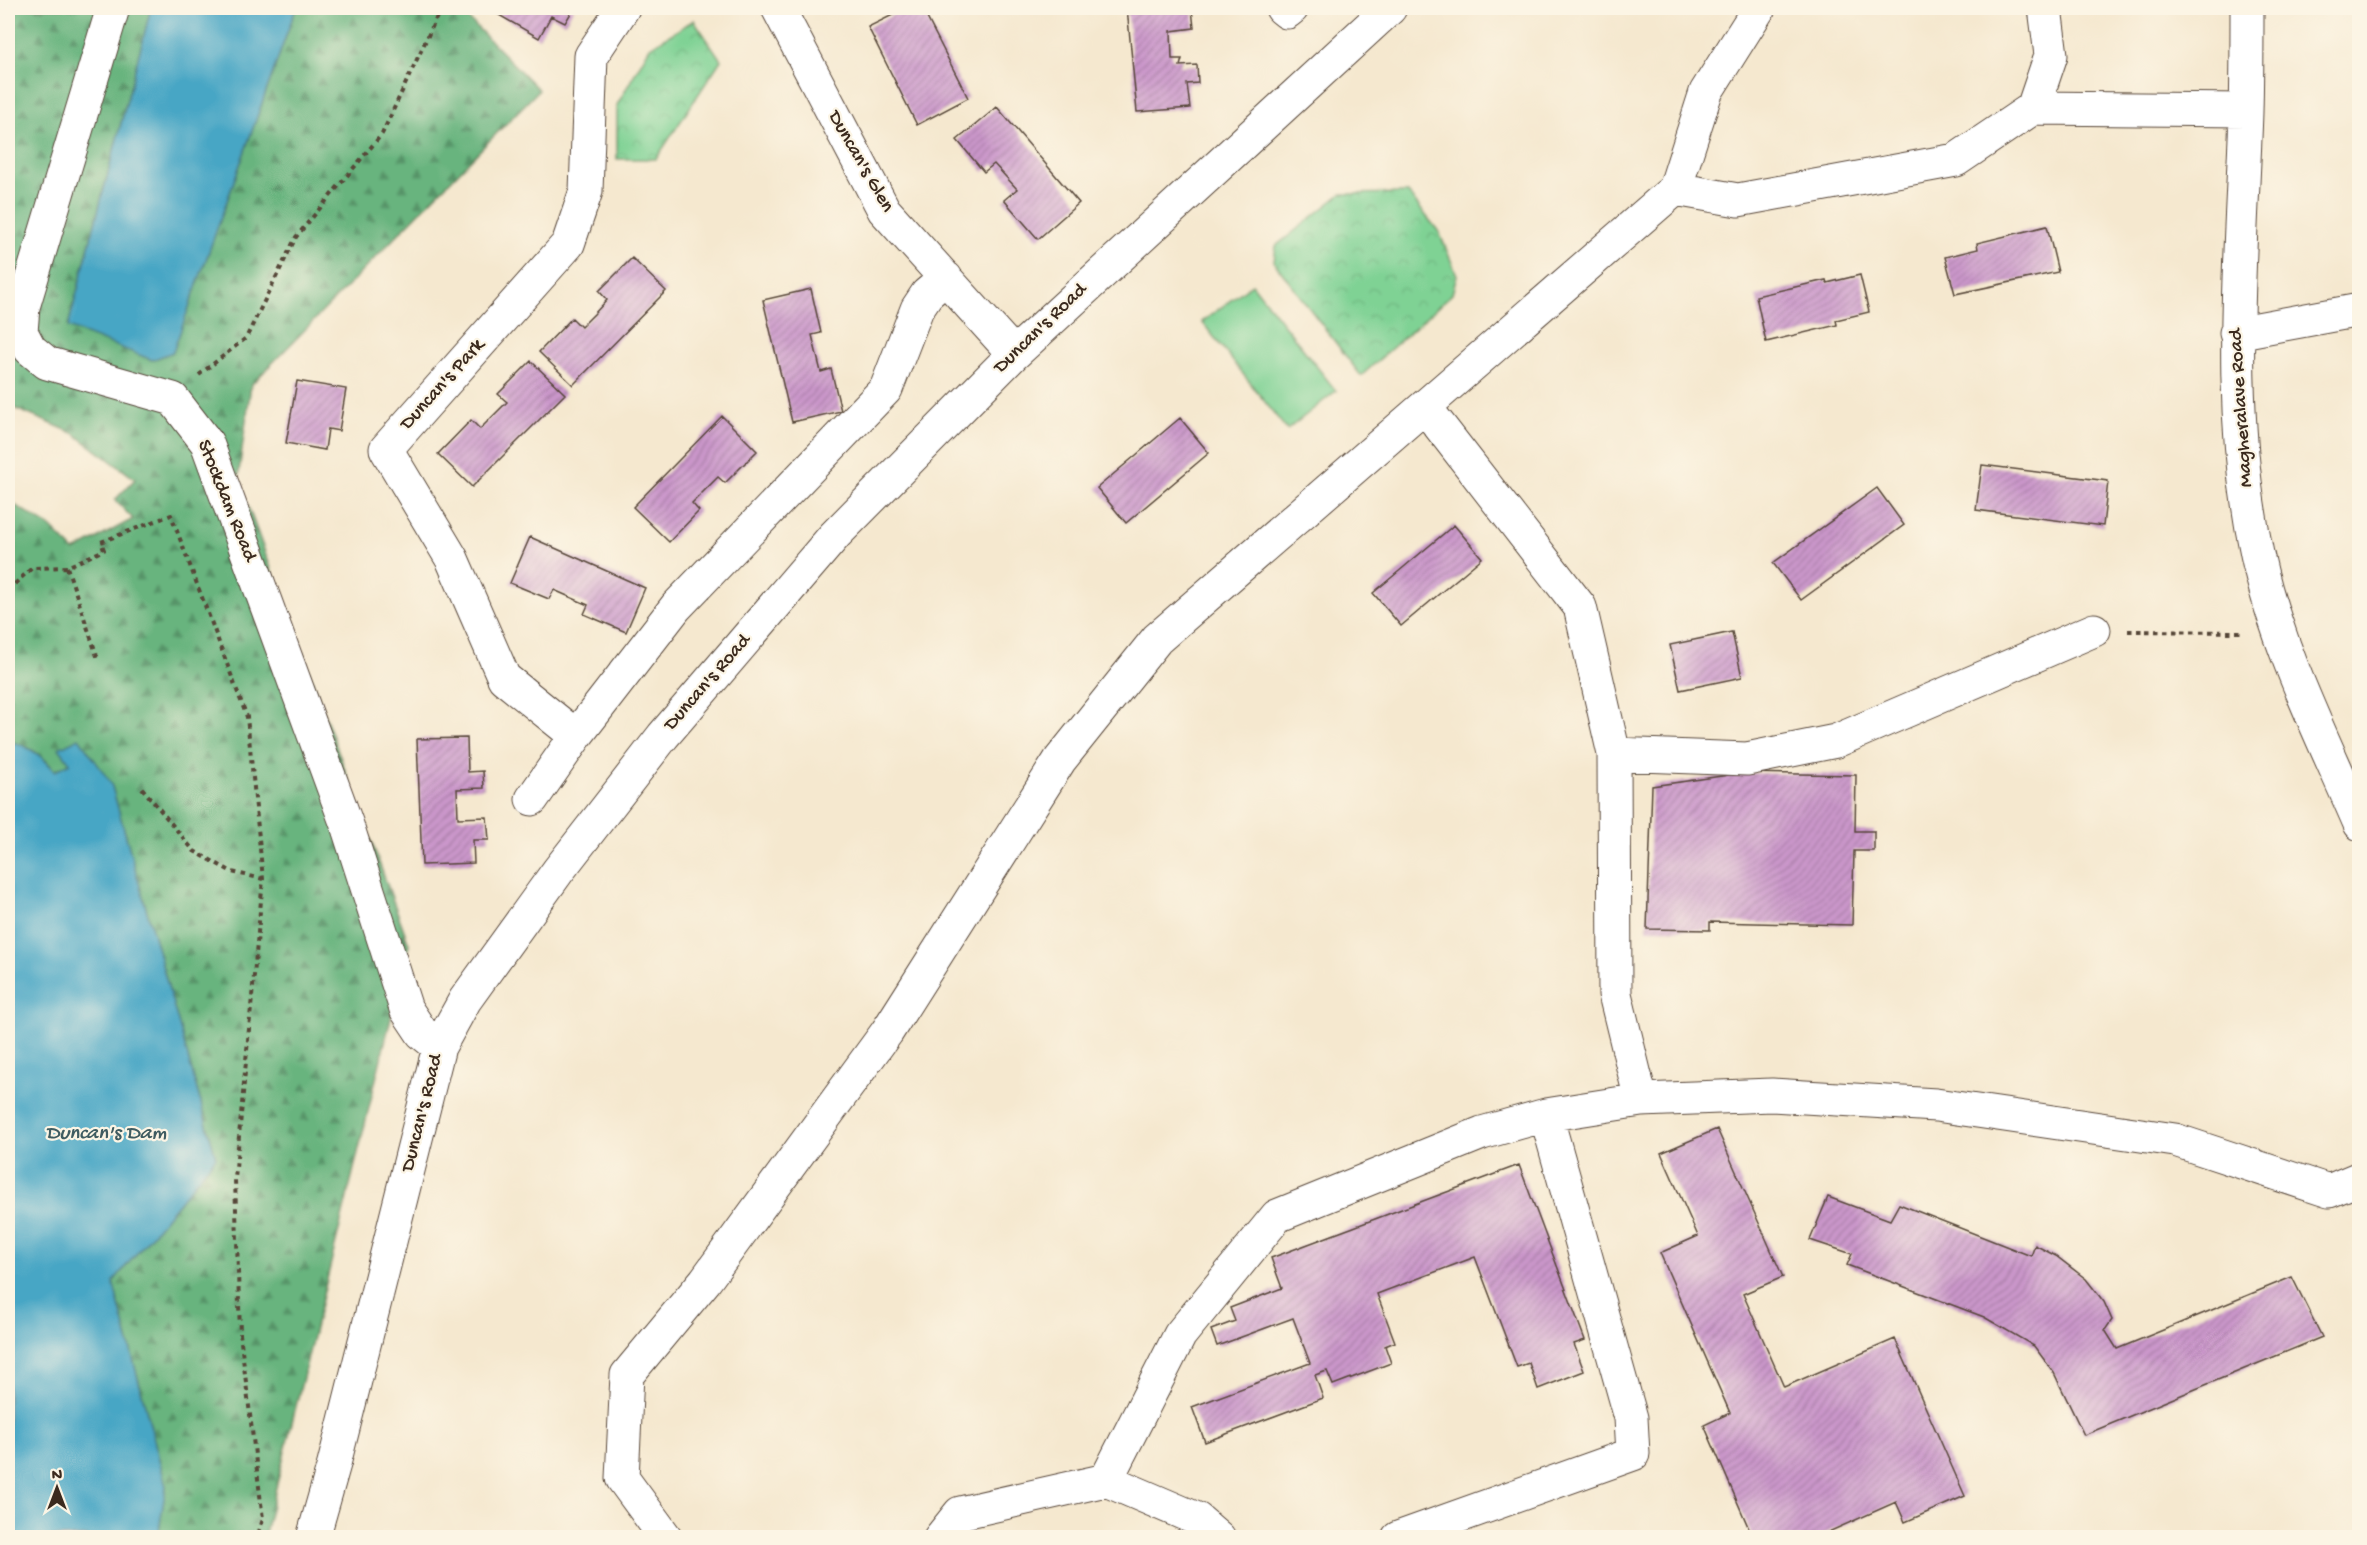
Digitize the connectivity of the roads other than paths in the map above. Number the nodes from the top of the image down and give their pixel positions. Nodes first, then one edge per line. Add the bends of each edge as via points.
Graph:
1 (113, 8) edge
2 (623, 8) edge
3 (778, 8) edge
4 (1282, 8) edge
5 (1292, 8) edge
6 (1390, 8) edge
7 (1759, 8) edge
8 (2045, 8) edge
9 (2247, 8) edge
10 (2033, 108) junction
11 (2246, 110) junction
12 (1675, 189) junction
13 (946, 278) junction
14 (2360, 310) edge
15 (2236, 333) junction
16 (1014, 354) junction
17 (1425, 408) junction
18 (2094, 630) road end
19 (576, 736) junction
20 (1614, 754) junction
21 (532, 799) dead end
22 (2360, 824) edge
23 (439, 1047) junction
24 (1641, 1100) junction
25 (1546, 1115) junction
26 (2360, 1178) edge
27 (1106, 1480) junction
28 (313, 1538) edge
29 (666, 1538) edge
30 (940, 1538) edge
31 (1219, 1538) edge
32 (1398, 1538) edge

1 - 23 street, Stockdam Road via 23,307 21,332 30,349 47,363 171,399 207,443 347,825 406,1008 423,1033
2 - 19 street, Duncan's Park via 591,56 586,191 568,244 386,449 452,559 504,678
3 - 13 street, Duncan's Glen via 884,210
4 - 5 street via 1287,12
6 - 16 street, Duncan's Road
7 - 12 street via 1706,92
8 - 10 street via 2051,55
9 - 11 street, Magheralave Road
10 - 11 street
10 - 12 street via 1956,160 1738,200
11 - 15 street, Magheralave Road
12 - 17 street
13 - 16 street, Duncan's Glen
13 - 19 street via 917,309 886,390 676,607
14 - 15 street
15 - 22 street, Magheralave Road via 2241,454 2257,554 2279,632
16 - 23 street, Duncan's Road via 835,535 663,736 485,972
17 - 20 street via 1580,607
17 - 29 street via 1157,639 1060,760 880,1042 705,1281 627,1375 622,1478
18 - 20 street via 1836,741 1747,759
19 - 21 street
20 - 24 street via 1615,994
23 - 28 street, Duncan's Road
24 - 25 street
24 - 26 street via 1772,1095 1936,1105 2175,1140 2329,1191
25 - 27 street via 1482,1133 1277,1216 1180,1335
25 - 32 street via 1631,1418 1633,1454
27 - 30 street via 960,1513
27 - 31 street via 1197,1519

